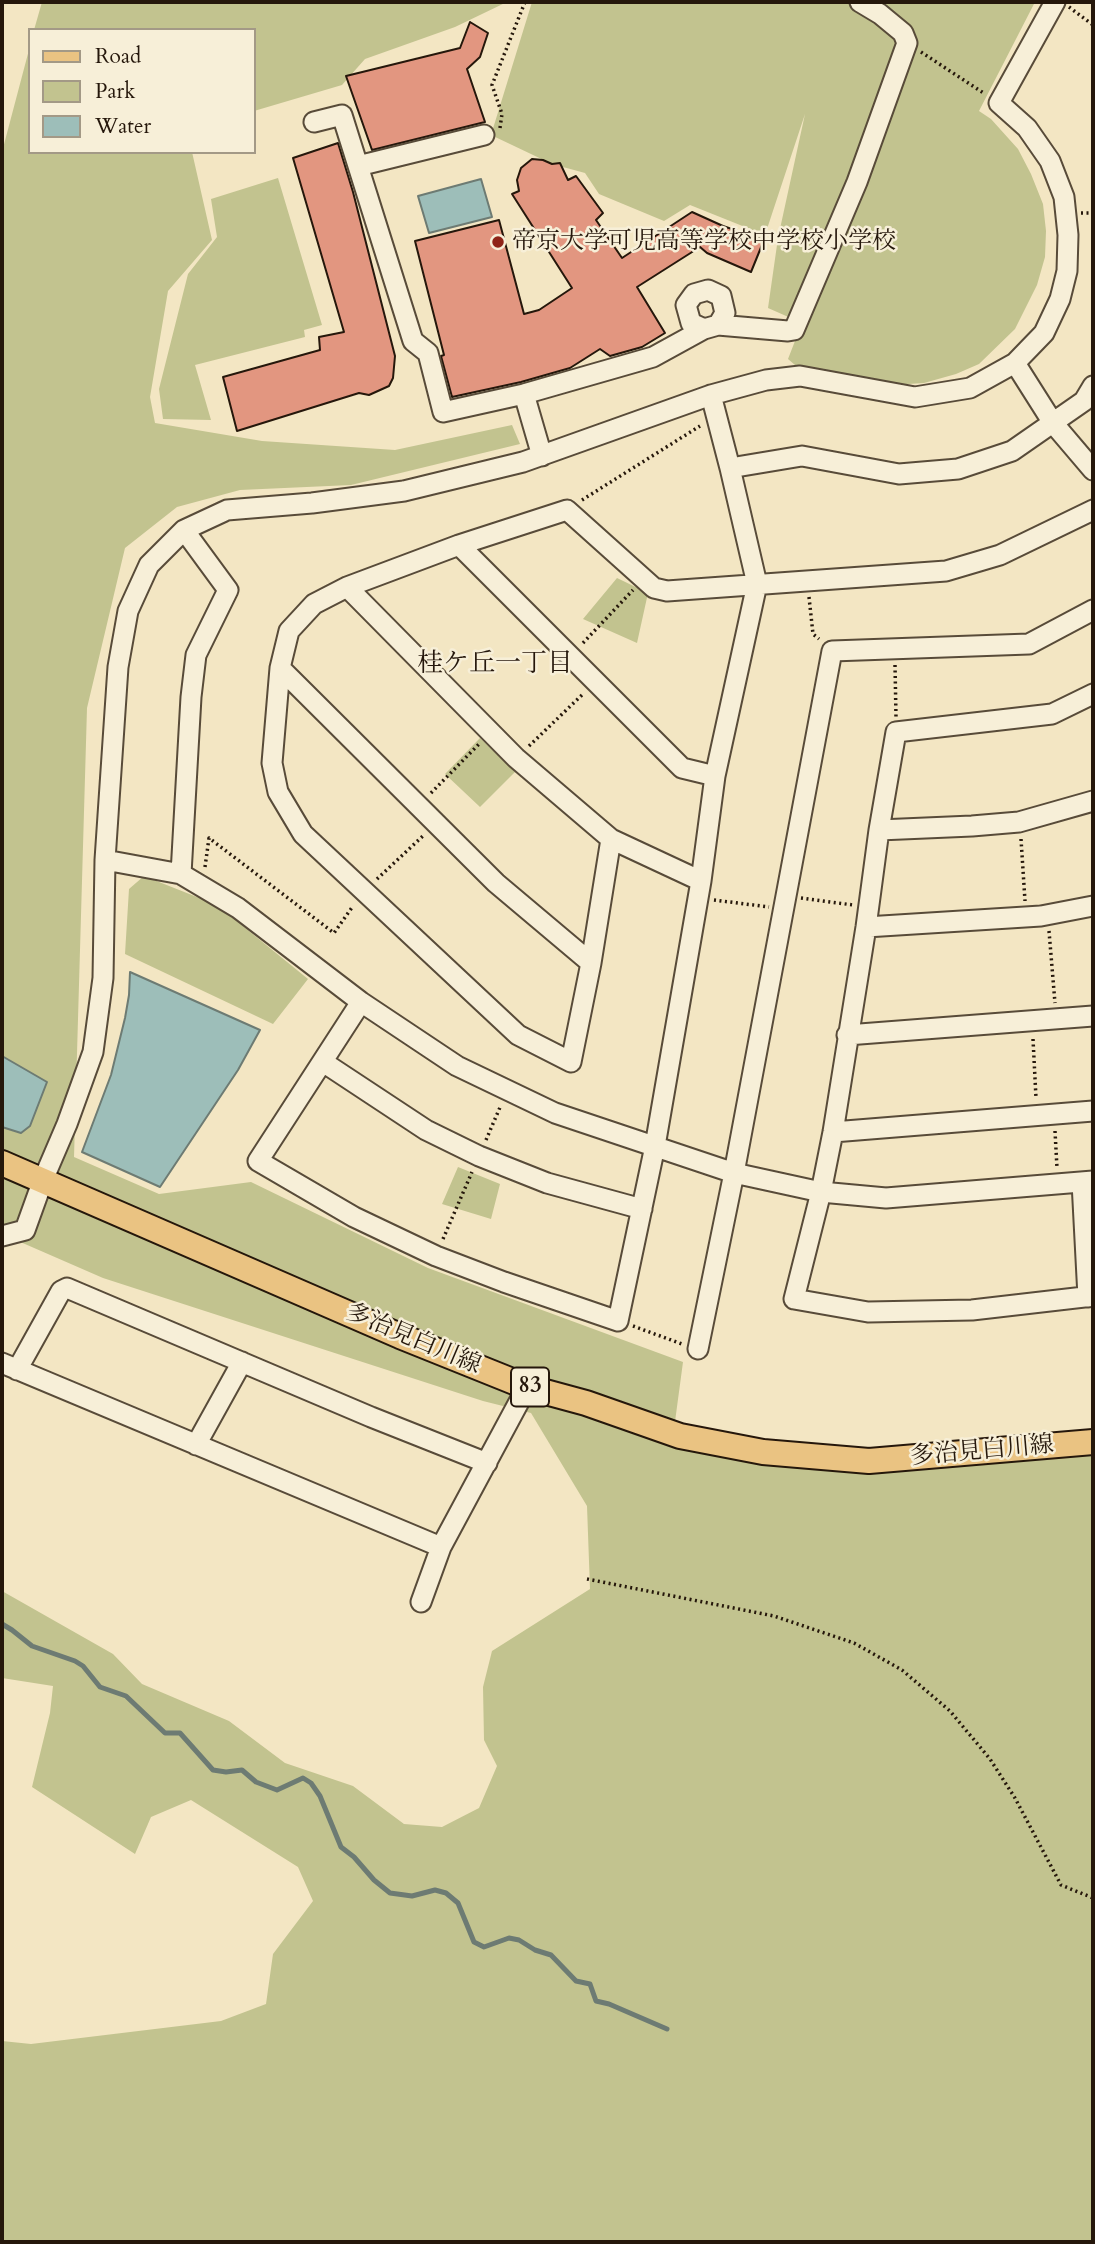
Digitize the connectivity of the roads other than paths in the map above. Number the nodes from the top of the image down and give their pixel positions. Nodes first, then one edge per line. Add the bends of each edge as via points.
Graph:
1 (860, 2) edge
2 (1055, 2) edge
3 (314, 122) dead end
4 (484, 135) road end
5 (358, 166) junction
6 (1015, 363) junction
7 (1093, 386) edge
8 (524, 394) junction
9 (711, 395) junction
10 (1053, 423) junction
11 (542, 456) junction
12 (730, 468) junction
13 (1093, 470) edge
14 (1093, 510) edge
15 (184, 530) junction
16 (459, 545) junction
17 (757, 584) junction
18 (347, 587) junction
19 (1093, 611) edge
20 (280, 668) junction
21 (1093, 694) edge
22 (715, 776) junction
23 (1093, 801) edge
24 (878, 830) junction
25 (611, 839) junction
26 (105, 860) junction
27 (181, 874) junction
28 (699, 889) junction
29 (1093, 906) edge
30 (866, 928) junction
31 (591, 962) junction
32 (361, 1002) junction
33 (1093, 1016) edge
34 (847, 1035) junction
35 (323, 1062) junction
36 (1093, 1111) edge
37 (833, 1132) junction
38 (655, 1146) junction
39 (2, 1163) edge
40 (734, 1173) junction
41 (43, 1180) junction
42 (1088, 1182) edge
43 (821, 1192) junction
44 (642, 1209) junction
45 (2, 1236) edge
46 (1091, 1296) edge
47 (698, 1349) road end
48 (242, 1362) junction
49 (10, 1367) edge
50 (527, 1387) junction
51 (1093, 1442) edge
52 (196, 1446) junction
53 (487, 1462) junction
54 (441, 1547) junction
55 (421, 1602) dead end

1 - 8 street via 903,33 907,43 858,182 794,330 711,327 653,357
2 - 6 street via 999,103 1027,128 1050,161 1064,197 1068,235 1059,299 1044,333
3 - 5 street via 342,115
4 - 5 street
5 - 8 street via 413,341 428,353 443,412
6 - 9 street via 970,388 915,397 800,376
6 - 10 street
7 - 10 street via 1084,401
8 - 11 street
9 - 11 street
9 - 12 street
10 - 12 street via 1012,451 958,469 899,474 802,456
10 - 13 street
11 - 15 street via 404,492 227,510
12 - 17 street
14 - 17 street via 1000,555 946,571
15 - 26 street via 149,565 128,611 118,667
15 - 27 street via 229,590 196,655
16 - 17 street via 567,510 654,588 667,591
16 - 18 street
16 - 22 street via 682,768
17 - 22 street
18 - 20 street via 314,604 289,632
18 - 25 street via 516,758
19 - 40 street via 1029,644 832,651
20 - 31 street via 496,883
20 - 31 street via 272,763 278,792 303,835 518,1035 571,1062
21 - 24 street via 1052,714 896,732
22 - 28 street
23 - 24 street via 1019,822
24 - 30 street
25 - 28 street
25 - 31 street
26 - 27 street
26 - 41 street via 103,978 93,1052
27 - 32 street via 238,908
28 - 38 street
29 - 30 street via 1027,917
30 - 34 street
32 - 35 street
32 - 38 street via 457,1066 555,1113
33 - 34 street
34 - 37 street
35 - 44 street via 426,1130 479,1156 547,1183
35 - 44 street via 258,1161 355,1217 436,1256 618,1321
36 - 37 street
37 - 43 street
38 - 40 street
38 - 44 street
39 - 41 main road, 多治見白川線 / 83
40 - 43 street
40 - 47 street
41 - 45 street via 25,1230
41 - 50 main road, 多治見白川線 / 83
42 - 43 street via 886,1198
42 - 46 street
43 - 46 street via 794,1299 868,1312 972,1310
48 - 49 street via 67,1288
48 - 52 street
48 - 53 street
49 - 52 street
50 - 51 main road, 多治見白川線 / 83 via 680,1436 763,1452 869,1461
50 - 53 street
52 - 54 street
53 - 54 street
54 - 55 street

